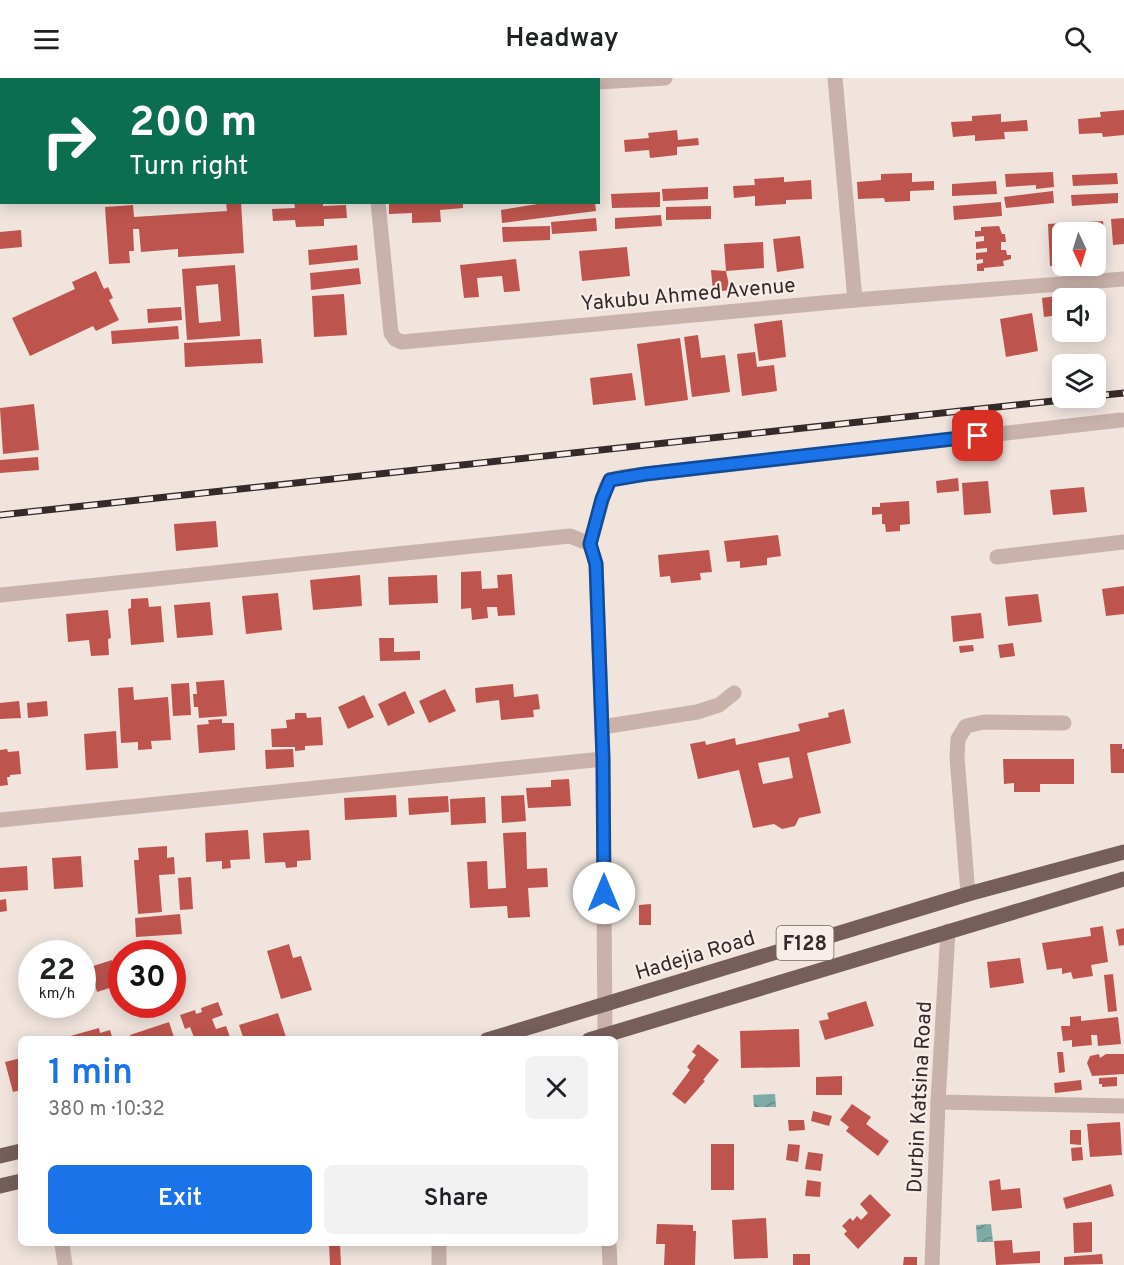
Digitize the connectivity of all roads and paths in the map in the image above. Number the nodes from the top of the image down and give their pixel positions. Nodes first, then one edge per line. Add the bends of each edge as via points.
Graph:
1 (665, 78) edge
2 (835, 78) edge
3 (600, 82) edge
4 (378, 204) edge
5 (1124, 279) edge
6 (855, 300) junction
7 (1121, 420) dead end
8 (1124, 542) edge
9 (590, 544) junction
10 (997, 557) dead end
11 (0, 595) edge
12 (734, 693) dead end
13 (1064, 723) dead end
14 (602, 727) junction
15 (603, 759) junction
16 (0, 820) edge
17 (1124, 852) edge
18 (1124, 879) edge
19 (968, 894) junction
20 (948, 931) junction
21 (604, 1004) junction
22 (499, 1036) edge
23 (605, 1036) edge
24 (608, 1036) edge
25 (938, 1102) junction
26 (1124, 1106) edge
27 (18, 1152) edge
28 (0, 1156) edge
29 (18, 1182) edge
30 (0, 1185) edge
31 (62, 1246) edge
32 (439, 1246) edge
33 (609, 1246) edge
34 (65, 1265) edge
35 (439, 1265) edge
36 (610, 1265) edge
37 (932, 1265) edge

1 - 3 street
2 - 6 street
4 - 6 street, Yakubu Ahmed Avenue via 392,333 402,342
5 - 6 street, Yakubu Ahmed Avenue
7 - 9 street via 621,477 610,480 606,487
8 - 10 street
9 - 11 street via 570,536
9 - 14 street via 596,564
12 - 14 street via 719,705 697,712
13 - 19 street via 984,722 966,726 958,739
14 - 15 street
15 - 16 street
15 - 21 street
17 - 19 main road, Hadejia Road / F128
18 - 20 main road, F128
19 - 21 main road, Hadejia Road / F128
20 - 24 main road, F128
20 - 25 street, Durbin Katsina Road
21 - 22 main road, Hadejia Road / F128
21 - 23 street
25 - 26 street
25 - 37 street, Durbin Katsina Road
27 - 28 main road
29 - 30 main road
31 - 34 street
32 - 35 street
33 - 36 street

